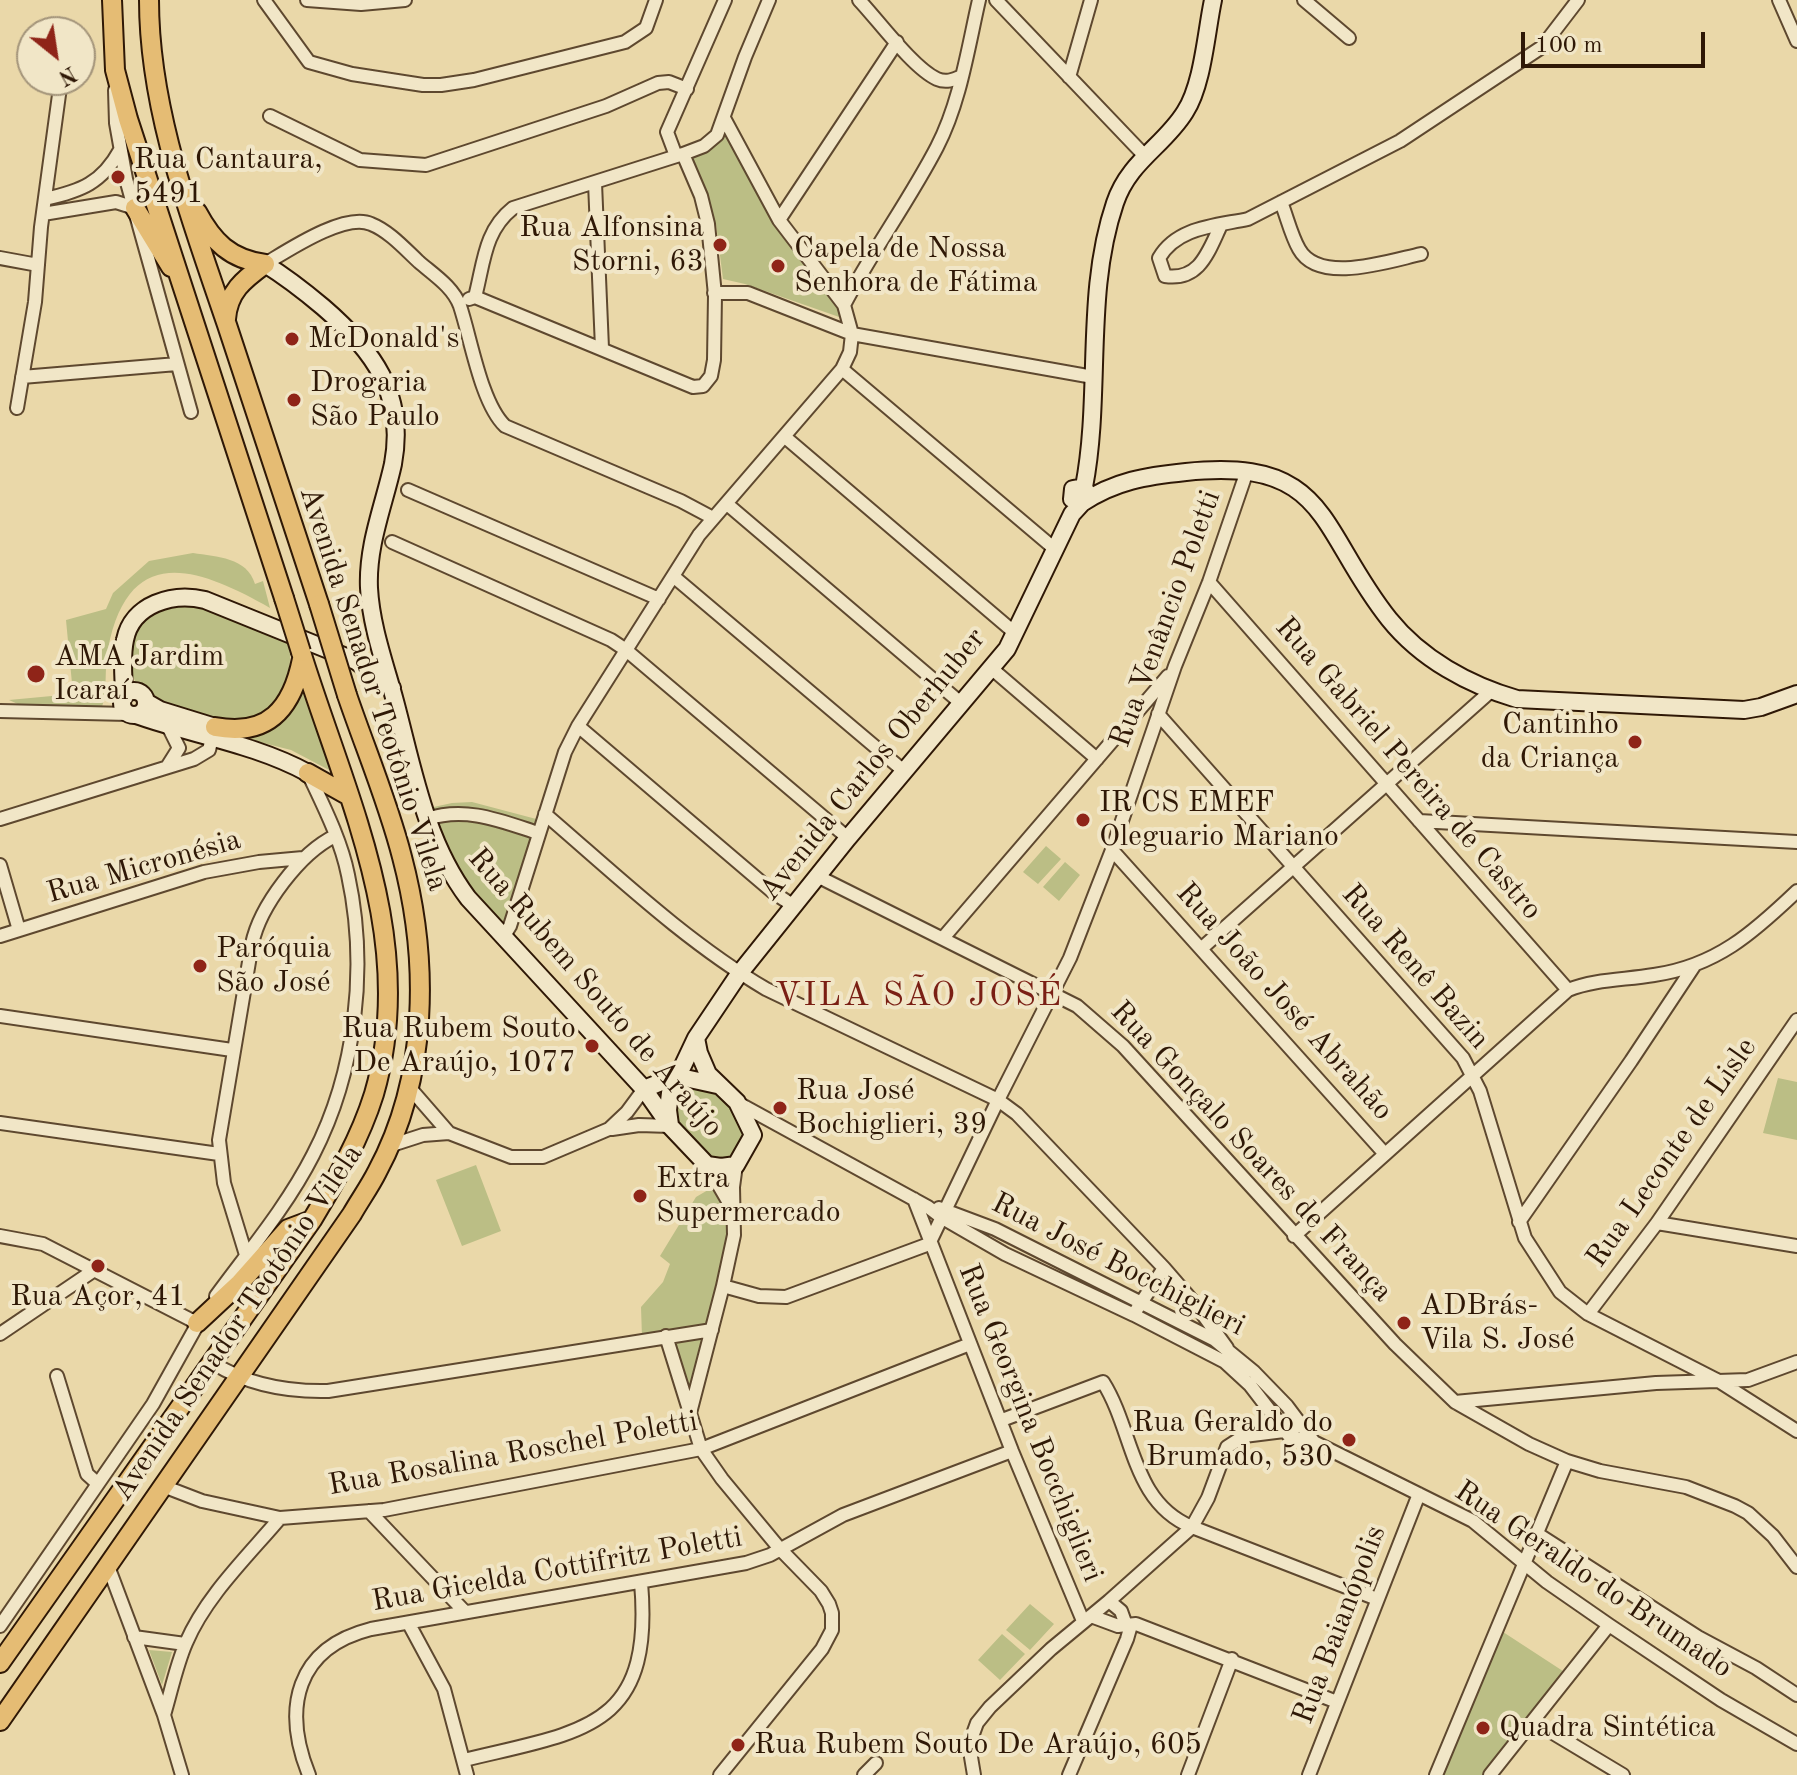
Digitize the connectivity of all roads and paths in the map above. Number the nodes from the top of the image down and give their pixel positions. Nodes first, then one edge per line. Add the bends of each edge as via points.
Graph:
1 (112, 0) edge
2 (149, 0) edge
3 (264, 0) edge
4 (307, 0) edge
5 (405, 0) edge
6 (656, 0) edge
7 (725, 0) edge
8 (769, 0) edge
9 (859, 0) edge
10 (979, 0) edge
11 (996, 0) edge
12 (1091, 0) edge
13 (1213, 0) edge
14 (1304, 0) edge
15 (1578, 0) edge
16 (1779, 0) edge
17 (1349, 38) dead end
18 (1797, 41) edge
19 (897, 42) junction
20 (115, 70) junction
21 (962, 76) junction
22 (1069, 77) junction
23 (687, 89) junction
24 (59, 96) edge
25 (270, 116) dead end
26 (724, 118) junction
27 (120, 150) junction
28 (679, 155) junction
29 (1144, 155) junction
30 (181, 181) junction
31 (595, 183) junction
32 (45, 199) junction
33 (1281, 202) junction
34 (135, 208) junction
35 (43, 214) junction
36 (779, 220) junction
37 (193, 224) junction
38 (1221, 225) junction
39 (161, 240) junction
40 (1421, 254) dead end
41 (0, 258) edge
42 (256, 263) junction
43 (38, 265) junction
44 (209, 275) junction
45 (186, 292) junction
46 (714, 293) junction
47 (475, 297) junction
48 (458, 302) junction
49 (844, 305) junction
50 (226, 322) junction
51 (852, 334) junction
52 (602, 348) junction
53 (177, 364) junction
54 (842, 369) junction
55 (22, 377) junction
56 (1093, 377) junction
57 (17, 408) dead end
58 (191, 412) dead end
59 (785, 437) junction
60 (1247, 471) junction
61 (408, 490) dead end
62 (1083, 494) junction
63 (727, 504) junction
64 (713, 518) junction
65 (392, 542) dead end
66 (1056, 550) junction
67 (673, 576) junction
68 (1209, 582) junction
69 (659, 599) junction
70 (1015, 633) junction
71 (626, 650) junction
72 (302, 654) junction
73 (382, 655) junction
74 (356, 661) junction
75 (1175, 666) junction
76 (991, 668) junction
77 (392, 688) junction
78 (1491, 691) junction
79 (1797, 694) edge
80 (134, 704) junction
81 (962, 704) junction
82 (0, 711) edge
83 (1158, 714) junction
84 (168, 726) junction
85 (578, 726) junction
86 (214, 733) junction
87 (1097, 759) junction
88 (166, 769) junction
89 (905, 772) junction
90 (308, 773) junction
91 (1386, 783) junction
92 (349, 796) junction
93 (545, 814) junction
94 (0, 819) edge
95 (427, 819) junction
96 (1419, 821) junction
97 (538, 833) junction
98 (335, 836) junction
99 (848, 838) junction
100 (1797, 842) edge
101 (1112, 850) junction
102 (303, 858) junction
103 (0, 865) edge
104 (1293, 866) junction
105 (819, 877) junction
106 (1797, 891) edge
107 (794, 906) junction
108 (19, 930) junction
109 (0, 936) edge
110 (504, 936) junction
111 (943, 938) junction
112 (1202, 948) junction
113 (1694, 966) junction
114 (739, 974) junction
115 (1568, 990) junction
116 (1053, 994) junction
117 (0, 1016) edge
118 (1797, 1020) edge
119 (696, 1038) junction
120 (232, 1050) junction
121 (1473, 1075) junction
122 (676, 1076) junction
123 (717, 1085) junction
124 (409, 1087) junction
125 (644, 1089) junction
126 (998, 1100) junction
127 (737, 1102) junction
128 (0, 1123) edge
129 (670, 1126) junction
130 (609, 1129) junction
131 (781, 1129) junction
132 (449, 1133) junction
133 (753, 1135) junction
134 (389, 1146) junction
135 (219, 1154) junction
136 (1385, 1154) junction
137 (707, 1165) junction
138 (736, 1165) junction
139 (914, 1199) junction
140 (733, 1210) junction
141 (942, 1213) junction
142 (312, 1220) junction
143 (1519, 1222) junction
144 (1657, 1223) junction
145 (0, 1236) edge
146 (1294, 1236) junction
147 (929, 1244) junction
148 (1797, 1246) edge
149 (246, 1255) junction
150 (1164, 1268) junction
151 (93, 1271) junction
152 (723, 1286) junction
153 (1141, 1303) junction
154 (1588, 1314) junction
155 (1134, 1315) junction
156 (197, 1323) junction
157 (712, 1330) junction
158 (0, 1334) edge
159 (666, 1336) junction
160 (970, 1344) junction
161 (1227, 1348) junction
162 (1225, 1362) junction
163 (1797, 1362) edge
164 (213, 1363) junction
165 (57, 1376) dead end
166 (238, 1377) junction
167 (1717, 1380) junction
168 (1455, 1402) junction
169 (690, 1413) junction
170 (1002, 1420) junction
171 (1302, 1425) junction
172 (1284, 1431) junction
173 (1797, 1431) edge
174 (1314, 1442) junction
175 (701, 1449) junction
176 (1012, 1451) junction
177 (1567, 1461) junction
178 (97, 1483) junction
179 (163, 1486) junction
180 (1419, 1494) junction
181 (369, 1511) junction
182 (280, 1518) junction
183 (1192, 1527) junction
184 (1536, 1533) junction
185 (780, 1549) junction
186 (1524, 1564) junction
187 (108, 1566) junction
188 (1797, 1567) edge
189 (641, 1582) junction
190 (1377, 1599) junction
191 (1109, 1601) junction
192 (465, 1612) junction
193 (1087, 1619) junction
194 (409, 1624) junction
195 (1128, 1625) junction
196 (1609, 1625) junction
197 (0, 1626) edge
198 (134, 1637) junction
199 (185, 1644) junction
200 (1232, 1659) junction
201 (0, 1663) edge
202 (1797, 1695) edge
203 (1337, 1702) junction
204 (164, 1715) junction
205 (0, 1721) edge
206 (1533, 1721) junction
207 (1797, 1744) edge
208 (464, 1760) junction
209 (876, 1763) dead end
210 (182, 1775) edge
211 (309, 1775) edge
212 (467, 1775) edge
213 (720, 1775) edge
214 (864, 1775) edge
215 (974, 1775) edge
216 (1069, 1775) edge
217 (1188, 1775) edge
218 (1309, 1775) edge
219 (1436, 1775) edge
220 (1490, 1775) edge
221 (1623, 1775) edge

1 - 20 main road
2 - 30 main road, Avenida Senador Teotônio Vilela via 156,80
3 - 6 street via 309,62 352,74 441,85 625,42 646,28
4 - 5 street
7 - 23 street
8 - 26 street
9 - 19 street
10 - 21 street
11 - 22 street
12 - 22 street
13 - 29 street, Avenida Carlos Oberhuber via 1193,100
14 - 17 street
15 - 33 street via 1542,47 1400,141
16 - 18 street
19 - 21 street via 939,80
19 - 36 street
20 - 27 street
20 - 39 main road
21 - 49 street via 937,147
22 - 29 street
23 - 25 street via 658,83 606,106 426,165 360,160
23 - 28 street via 667,132
24 - 32 street
26 - 28 street via 717,135 704,146
26 - 36 street
27 - 32 street via 92,184
27 - 34 street
28 - 31 street
28 - 46 street via 701,196
29 - 56 street, Avenida Carlos Oberhuber via 1128,175 1111,217 1099,285
30 - 37 main road, Avenida Senador Teotônio Vilela
30 - 42 main road via 218,244
31 - 47 street via 506,214 487,244
31 - 52 street
32 - 35 street
33 - 38 street via 1248,219
33 - 40 street via 1300,251 1314,264 1335,269
34 - 35 street via 116,202
34 - 39 main road
34 - 53 street
35 - 43 street
36 - 49 street
37 - 39 main road
37 - 44 main road, Avenida Senador Teotônio Vilela
38 - 38 street via 1186,233 1167,244 1159,258 1165,276 1191,273
39 - 45 main road, Avenida Senador Teotônio Vilela
41 - 43 street
42 - 44 main road
42 - 48 street via 363,221 398,244
42 - 50 main road via 232,293
42 - 73 street, Rua Rubem Souto de Araújo via 289,278 361,342 388,387 396,437 369,568
43 - 55 street
44 - 45 main road
44 - 50 main road, Avenida Senador Teotônio Vilela
45 - 72 main road, Avenida Senador Teotônio Vilela, bridge
46 - 51 street via 748,293
46 - 52 street via 714,360 703,386 693,387
47 - 48 street
47 - 52 street
48 - 64 street via 489,400 505,426
49 - 51 street
50 - 124 main road, Avenida Senador Teotônio Vilela, bridge via 402,853 421,975
51 - 54 street
51 - 56 street
53 - 55 street
53 - 58 street
54 - 59 street
54 - 66 street
55 - 57 street
56 - 62 street, Avenida Carlos Oberhuber
59 - 63 street
59 - 70 street
60 - 62 street via 1173,473
60 - 68 street, Rua Venâncio Poletti
60 - 78 street via 1305,496 1323,514 1391,622 1448,670
61 - 69 street
62 - 66 street, Avenida Carlos Oberhuber
63 - 64 street
63 - 81 street
64 - 67 street
65 - 71 street
66 - 70 street, Avenida Carlos Oberhuber
67 - 69 street
67 - 89 street
68 - 75 street, Rua Venâncio Poletti
68 - 91 street, Rua Gabriel Pereira de Castro
69 - 71 street
70 - 76 street, Avenida Carlos Oberhuber
71 - 85 street
71 - 99 street
72 - 86 main road via 295,689 270,719 248,730
72 - 92 main road, Avenida Senador Teotônio Vilela
73 - 74 street
73 - 77 street, Rua Rubem Souto de Araújo
74 - 77 street
74 - 80 street via 205,600 181,596 158,602 136,618 125,639 124,664
75 - 83 street, Rua Venâncio Poletti
75 - 87 street
76 - 81 street, Avenida Carlos Oberhuber
76 - 87 street
77 - 95 street, Rua Rubem Souto de Araújo
78 - 79 street via 1547,702 1744,710
78 - 91 street
80 - 82 street
80 - 84 street
80 - 86 street
81 - 89 street, Avenida Carlos Oberhuber
83 - 101 street, Rua Venâncio Poletti
83 - 104 street, Rua Renê Bazin
84 - 86 street
84 - 88 street via 179,748
85 - 93 street
85 - 107 street
86 - 88 street via 203,754
86 - 90 street
87 - 111 street
88 - 94 street
89 - 99 street, Avenida Carlos Oberhuber
90 - 92 main road
90 - 98 street, Avenida Senador Teotônio Vilela
91 - 96 street, Rua Gabriel Pereira de Castro
91 - 104 street
92 - 142 main road, Avenida Senador Teotônio Vilela via 380,899 389,973 388,1018 383,1058 363,1126
93 - 97 street
93 - 114 street
95 - 97 street via 470,813
95 - 110 street, Rua Rubem Souto de Araújo via 453,878
96 - 100 street
96 - 115 street, Rua Gabriel Pereira de Castro
97 - 110 street
98 - 102 street
98 - 149 street, Avenida Senador Teotônio Vilela via 348,873 355,938 354,1018 346,1062 337,1101 313,1156
99 - 105 street, Avenida Carlos Oberhuber
101 - 112 street, Rua João José Abrahão
101 - 116 street, Rua Venâncio Poletti
102 - 108 street, Rua Micronésia via 204,872
102 - 120 street via 255,932
103 - 108 street
104 - 112 street
104 - 121 street, Rua Renê Bazin
105 - 107 street, Avenida Carlos Oberhuber
105 - 111 street, Rua Gonçalo Soares de França
106 - 113 street via 1732,948
107 - 114 street, Avenida Carlos Oberhuber
108 - 109 street, Rua Micronésia
110 - 125 street, Rua Rubem Souto de Araújo
111 - 116 street, Rua Gonçalo Soares de França
112 - 136 street, Rua João José Abrahão
113 - 115 street
113 - 143 street
114 - 119 street, Avenida Carlos Oberhuber
114 - 126 street
115 - 121 street
116 - 126 street, Rua Venâncio Poletti
116 - 146 street, Rua Gonçalo Soares de França via 1077,1006 1123,1046
117 - 120 street
118 - 144 street, Rua Leconte de Lisle
119 - 122 street, Avenida Carlos Oberhuber
119 - 123 street via 701,1060
120 - 135 street
121 - 136 street
121 - 143 street, Rua Renê Bazin
122 - 123 street
122 - 125 street
122 - 129 street via 668,1103
123 - 127 street
124 - 132 street
124 - 134 main road, Avenida Senador Teotônio Vilela
125 - 129 street, Rua Rubem Souto de Araújo
125 - 130 street
126 - 141 street, Rua Venâncio Poletti
126 - 150 street via 1029,1125
127 - 131 street
127 - 133 street
128 - 135 street
129 - 130 street
129 - 137 street, Rua Rubem Souto de Araújo
130 - 132 street via 531,1159 511,1157
131 - 133 street
131 - 139 street
132 - 134 street
133 - 138 street
134 - 166 main road, Avenida Senador Teotônio Vilela via 352,1214
135 - 149 street
136 - 146 street
137 - 138 street
137 - 140 street, Rua Rubem Souto de Araújo
138 - 140 street
139 - 141 street
139 - 147 street, Rua Georgina Bocchiglieri
140 - 152 street via 734,1235
141 - 147 street, Rua Venâncio Poletti
141 - 153 street, Rua José Bocchiglieri via 995,1229
141 - 155 street, Rua José Bocchiglieri via 1005,1254
142 - 156 main road via 288,1229
142 - 164 main road, Avenida Senador Teotônio Vilela
143 - 154 street, Rua Renê Bazin via 1560,1292
144 - 148 street
144 - 154 street, Rua Leconte de Lisle
145 - 151 street via 43,1244
146 - 168 street, Rua Gonçalo Soares de França
147 - 152 street via 786,1297
147 - 160 street, Rua Georgina Bocchiglieri
149 - 156 street, Avenida Senador Teotônio Vilela
150 - 153 street
150 - 161 street
151 - 156 street
151 - 158 street
152 - 157 street
153 - 155 street
153 - 161 street, Rua José Bocchiglieri
154 - 167 street, Rua Renê Bazin
155 - 162 street, Rua José Bocchiglieri
156 - 178 street, Avenida Senador Teotônio Vilela via 153,1404
157 - 159 street
157 - 169 street
159 - 166 street via 328,1391 280,1388
159 - 169 street
160 - 170 street, Rua Georgina Bocchiglieri
160 - 175 street, Rua Rosalina Roschel Poletti
161 - 162 street
161 - 171 street, Rua José Bocchiglieri
162 - 172 street, Rua José Bocchiglieri via 1250,1385
163 - 167 street via 1748,1380
164 - 166 street
164 - 201 main road, Avenida Senador Teotônio Vilela
165 - 178 street via 87,1474
166 - 179 main road, Avenida Senador Teotônio Vilela
167 - 168 street
167 - 173 street, Rua Renê Bazin
168 - 177 street, Rua Gonçalo Soares de França
169 - 175 street
170 - 176 street, Rua Georgina Bocchiglieri
170 - 183 street via 1103,1382 1151,1494 1169,1514
171 - 172 street
171 - 174 street, Rua José Bocchiglieri
172 - 174 street via 1295,1440
172 - 183 street via 1244,1436 1227,1447
174 - 180 street, Rua Geraldo do Brumado
175 - 181 street, Rua Rosalina Roschel Poletti
175 - 185 street
176 - 185 street, Rua Gicelda Cottifritz Poletti via 843,1515
176 - 193 street, Rua Georgina Bocchiglieri
177 - 184 street
177 - 188 street, Rua Gonçalo Soares de França via 1686,1487 1735,1506 1759,1523
178 - 197 street, Avenida Senador Teotônio Vilela
179 - 182 street, Rua Rosalina Roschel Poletti via 202,1501
179 - 187 main road, Avenida Senador Teotônio Vilela
180 - 186 street, Rua Geraldo do Brumado via 1473,1521
180 - 190 street, Rua Baianópolis
181 - 182 street, Rua Rosalina Roschel Poletti
181 - 192 street
182 - 199 street via 210,1602
183 - 190 street
183 - 191 street
184 - 186 street
184 - 202 street
185 - 189 street, Rua Gicelda Cottifritz Poletti via 746,1563
185 - 213 street via 821,1591 832,1613 832,1630
186 - 196 street, Rua Geraldo do Brumado
186 - 219 street
187 - 198 street
187 - 205 main road, Avenida Senador Teotônio Vilela
189 - 192 street, Rua Gicelda Cottifritz Poletti
189 - 208 street via 638,1667 617,1702 587,1726 565,1735
190 - 203 street, Rua Baianópolis
191 - 193 street
191 - 195 street
192 - 194 street, Rua Gicelda Cottifritz Poletti
193 - 195 street
193 - 215 street via 1008,1688 977,1723 969,1745
194 - 208 street via 444,1689
194 - 211 street, Rua Gicelda Cottifritz Poletti via 352,1634 316,1657 299,1692 297,1721
195 - 200 street
195 - 216 street via 1127,1639
196 - 206 street
196 - 207 street, Rua Geraldo do Brumado
198 - 199 street
198 - 204 street
199 - 204 street
200 - 203 street
200 - 217 street
203 - 218 street, Rua Baianópolis
204 - 210 street
206 - 220 street
206 - 221 street
208 - 212 street
209 - 214 street

